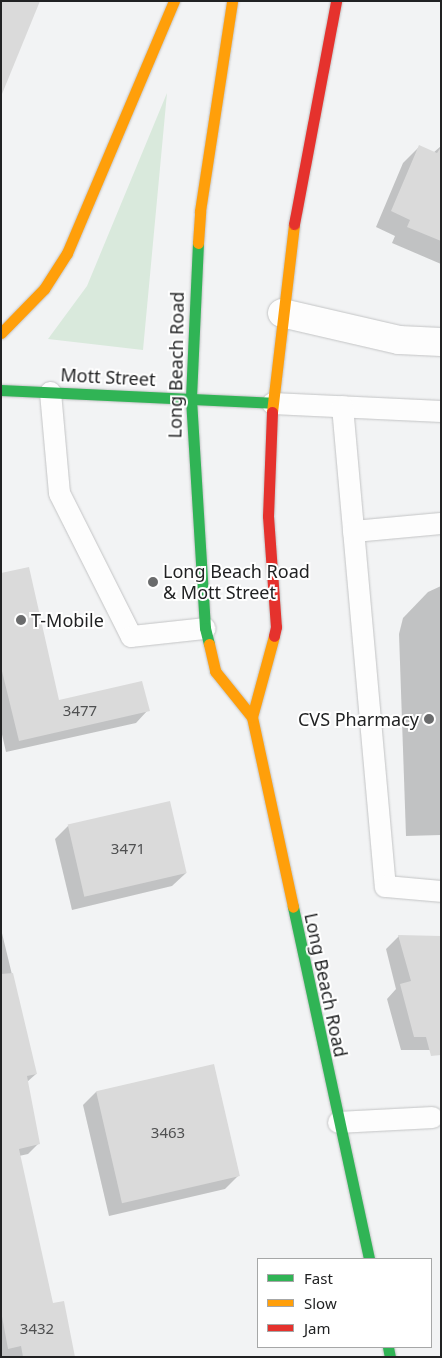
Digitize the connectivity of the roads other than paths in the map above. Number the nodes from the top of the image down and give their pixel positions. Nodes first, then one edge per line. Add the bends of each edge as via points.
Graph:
1 (174, 1) edge
2 (232, 1) edge
3 (336, 1) edge
4 (282, 313) junction
5 (1, 333) edge
6 (441, 342) edge
7 (1, 390) edge
8 (50, 392) junction
9 (191, 399) junction
10 (272, 403) junction
11 (342, 406) junction
12 (441, 411) edge
13 (441, 524) edge
14 (353, 531) junction
15 (205, 628) junction
16 (252, 717) junction
17 (441, 891) edge
18 (432, 1117) dead end
19 (338, 1122) junction
20 (369, 1258) edge

1 - 5 main road via 67,254 44,290
2 - 9 main road, Long Beach Road via 200,211
3 - 4 main road, Long Beach Road via 300,180
4 - 6 street via 399,340
4 - 10 main road, Long Beach Road
7 - 8 main road, Mott Street
8 - 9 main road, Mott Street
8 - 15 lane via 59,493 131,636
9 - 10 main road, Mott Street
9 - 15 main road, Long Beach Road
10 - 11 lane
10 - 16 main road, Long Beach Road via 268,516 276,627
11 - 12 lane
11 - 14 lane
13 - 14 lane
14 - 17 lane via 385,886
15 - 16 main road, Long Beach Road via 214,671
16 - 19 main road, Long Beach Road
18 - 19 lane
19 - 20 main road, Long Beach Road

